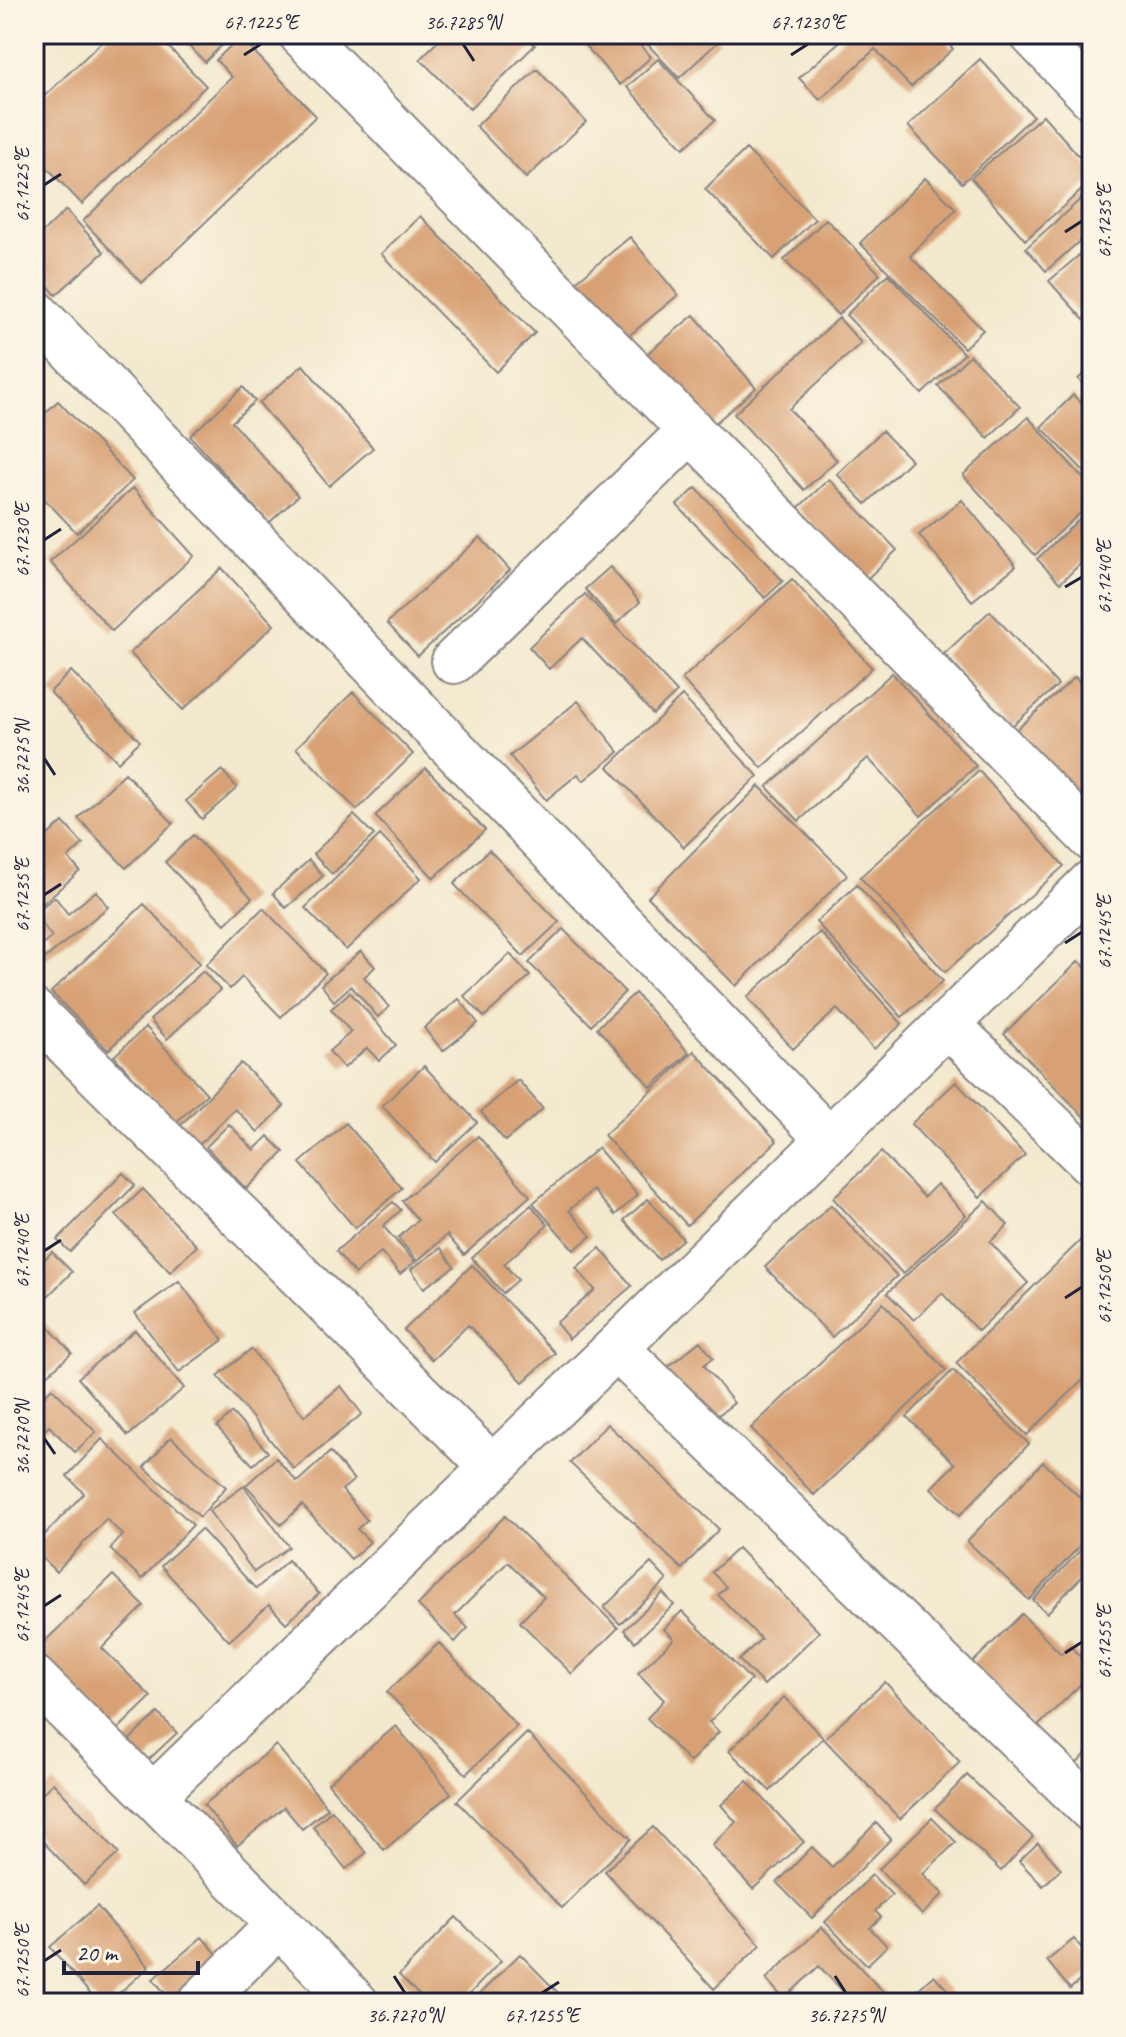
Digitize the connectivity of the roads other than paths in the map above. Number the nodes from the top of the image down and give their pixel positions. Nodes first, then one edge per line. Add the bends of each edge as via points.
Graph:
1 (301, 34) edge
2 (1032, 34) edge
3 (1092, 97) edge
4 (34, 311) edge
5 (691, 430) junction
6 (454, 661) dead end
7 (1092, 839) edge
8 (1092, 882) edge
9 (34, 1012) edge
10 (947, 1024) junction
11 (828, 1139) junction
12 (1092, 1164) edge
13 (616, 1348) junction
14 (492, 1467) junction
15 (34, 1678) edge
16 (153, 1796) junction
17 (1092, 1810) edge
18 (279, 1924) junction
19 (200, 2003) edge
20 (356, 2003) edge

1 - 5 street
2 - 3 street
4 - 11 street
5 - 6 street
5 - 7 street
8 - 10 street
9 - 14 street
10 - 11 street
10 - 12 street
11 - 13 street
13 - 14 street
13 - 17 street
14 - 16 street
15 - 16 street
16 - 18 street
18 - 19 street
18 - 20 street

